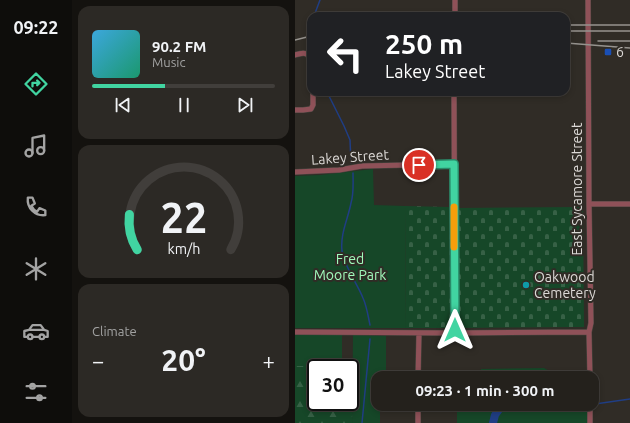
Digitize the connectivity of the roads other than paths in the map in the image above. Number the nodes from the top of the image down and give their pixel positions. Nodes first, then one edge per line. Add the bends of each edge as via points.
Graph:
1 (455, 0) edge
2 (588, 0) edge
3 (455, 12) edge
4 (295, 54) edge
5 (307, 54) edge
6 (313, 96) edge
7 (454, 96) edge
8 (295, 110) edge
9 (454, 164) junction
10 (295, 172) edge
11 (589, 204) junction
12 (630, 204) edge
13 (295, 332) edge
14 (589, 332) junction
15 (419, 333) junction
16 (455, 333) junction
17 (418, 371) edge
18 (590, 371) edge
19 (418, 411) edge
20 (590, 411) edge
21 (418, 423) edge
22 (590, 423) edge

1 - 3 street
2 - 11 street, East Sycamore Street
4 - 5 street
6 - 8 street via 311,109
7 - 9 street
9 - 10 street, Lakey Street via 361,166
9 - 16 street
11 - 12 street
11 - 14 street, East Sycamore Street
13 - 15 street
14 - 16 street
14 - 18 street, East Sycamore Street
15 - 16 street
15 - 17 street
19 - 21 street
20 - 22 street

